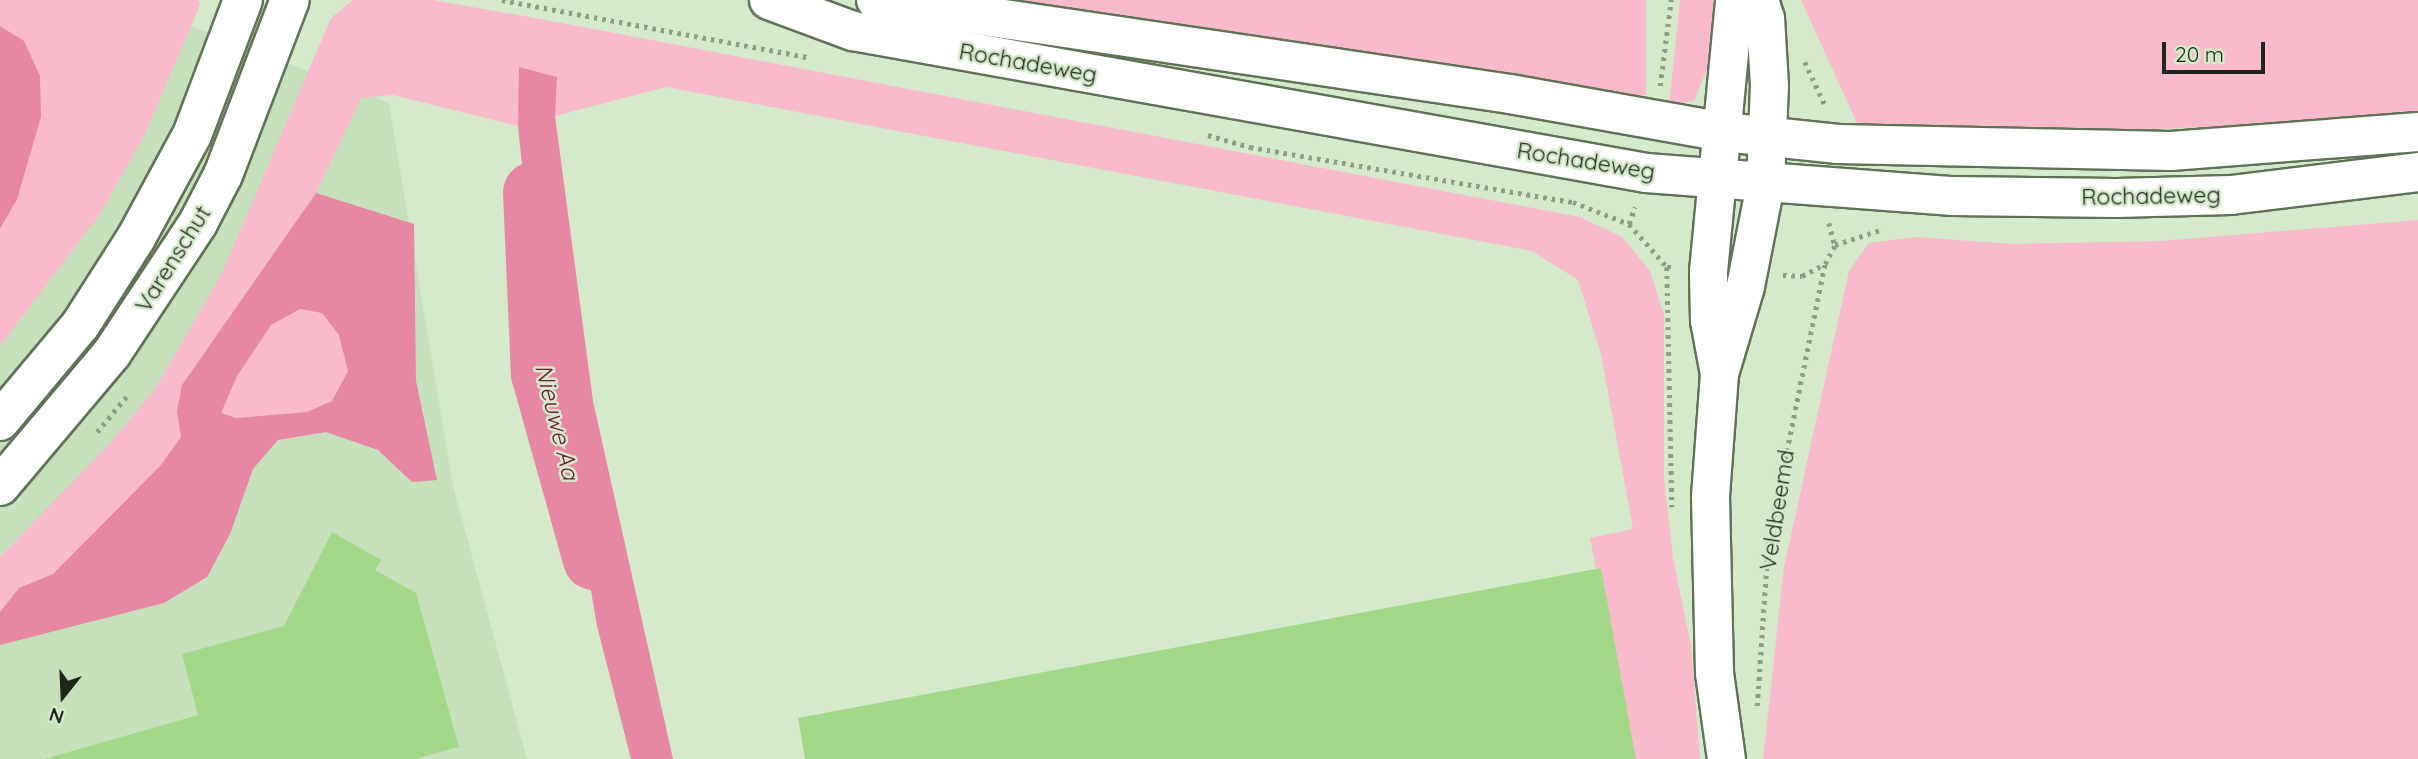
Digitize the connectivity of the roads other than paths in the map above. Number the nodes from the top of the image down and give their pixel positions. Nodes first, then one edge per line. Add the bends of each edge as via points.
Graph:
1 (243, 0) edge
2 (290, 0) edge
3 (769, 0) edge
4 (876, 0) edge
5 (1734, 0) edge
6 (1759, 0) edge
7 (1724, 132) junction
8 (2418, 132) edge
9 (1767, 137) junction
10 (2418, 172) edge
11 (1720, 180) junction
12 (1765, 184) junction
13 (1718, 374) junction
14 (0, 421) edge
15 (0, 486) edge
16 (1726, 759) edge

1 - 14 main road, Varenschut via 192,135 136,238 81,324
2 - 15 main road, Varenschut via 223,175 198,223 112,353
3 - 11 main road, Rochadeweg via 853,32 1632,170
4 - 7 main road, Rochadeweg via 1510,94
5 - 7 street
6 - 9 street via 1765,18 1769,85
7 - 9 main road, Rochadeweg
7 - 11 street
8 - 9 main road, Rochadeweg via 2172,150 1956,149
9 - 12 street
10 - 12 main road, Rochadeweg via 2231,195 2116,198 1953,196
11 - 12 main road, Rochadeweg
11 - 13 street via 1708,271 1709,320
12 - 13 street via 1745,286
13 - 16 street via 1710,496 1712,608 1714,672

